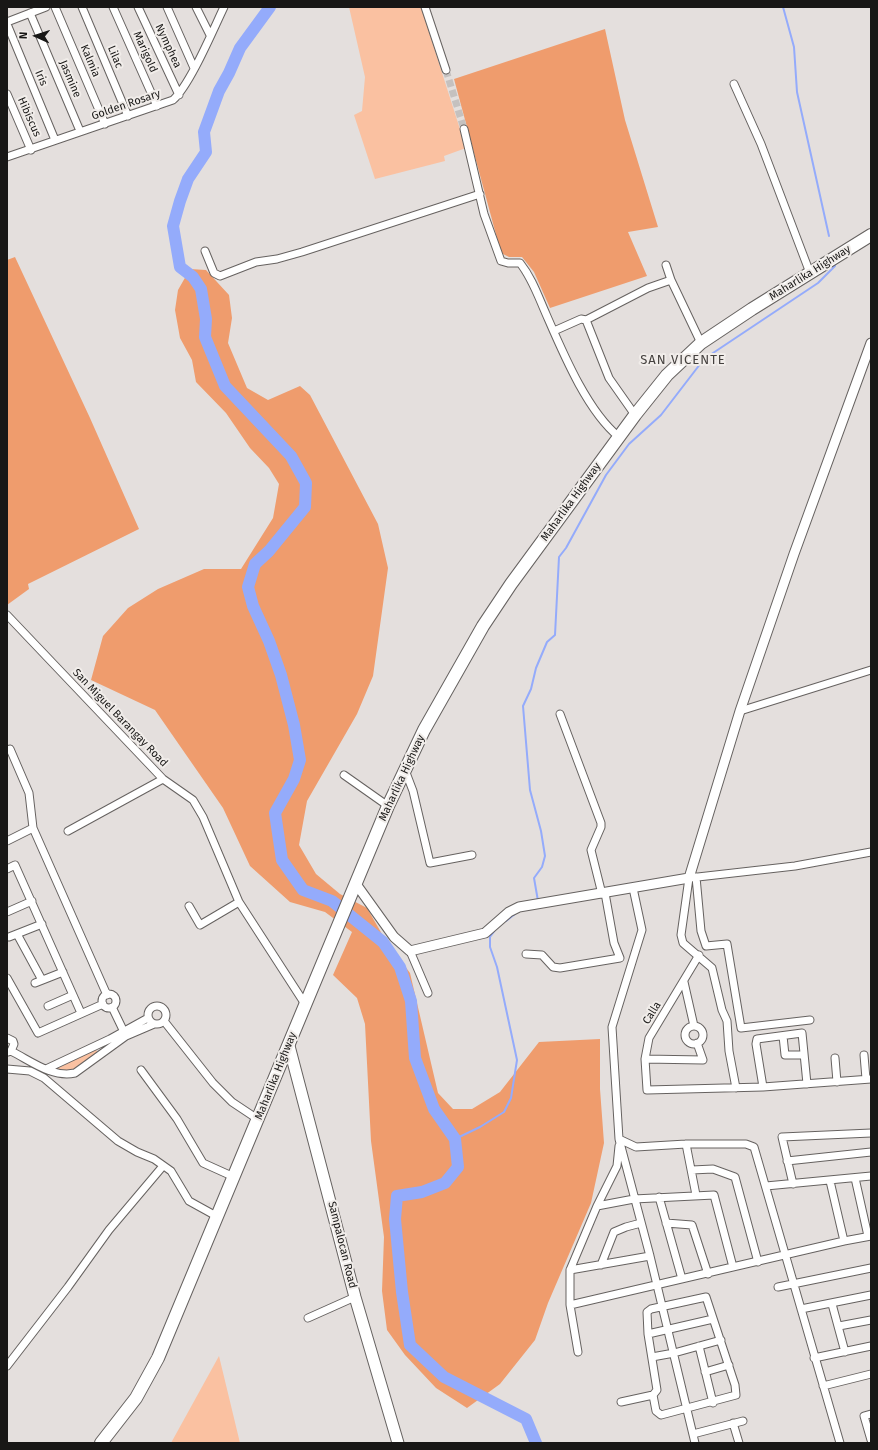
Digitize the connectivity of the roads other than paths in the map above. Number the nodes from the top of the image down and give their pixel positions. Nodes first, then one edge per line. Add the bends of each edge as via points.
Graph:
1 (46, 7) edge
2 (55, 7) edge
3 (82, 7) edge
4 (113, 7) edge
5 (138, 7) edge
6 (166, 7) edge
7 (196, 7) edge
8 (224, 7) edge
9 (425, 7) edge
10 (30, 13) junction
11 (7, 23) edge
12 (210, 35) junction
13 (194, 68) junction
14 (446, 70) tunnel mouth
15 (734, 84) dead end
16 (7, 94) edge
17 (179, 95) junction
18 (157, 106) junction
19 (128, 116) junction
20 (105, 124) junction
21 (464, 129) tunnel mouth
22 (80, 131) junction
23 (55, 140) junction
24 (31, 150) junction
25 (7, 157) edge
26 (480, 194) junction
27 (871, 235) edge
28 (205, 251) dead end
29 (666, 265) dead end
30 (810, 273) junction
31 (671, 280) junction
32 (586, 320) junction
33 (554, 331) junction
34 (701, 343) junction
35 (871, 343) edge
36 (635, 414) junction
37 (619, 437) junction
38 (7, 615) edge
39 (871, 670) edge
40 (740, 712) junction
41 (560, 714) dead end
42 (7, 750) edge
43 (405, 770) junction
44 (344, 776) dead end
45 (163, 779) junction
46 (388, 806) junction
47 (33, 828) junction
48 (68, 831) dead end
49 (7, 841) edge
50 (871, 852) edge
51 (472, 855) dead end
52 (7, 869) edge
53 (692, 877) junction
54 (355, 887) junction
55 (633, 888) junction
56 (604, 894) junction
57 (32, 901) junction
58 (239, 902) junction
59 (189, 906) dead end
60 (7, 912) edge
61 (42, 924) junction
62 (17, 934) junction
63 (9, 937) dead end
64 (410, 951) junction
65 (526, 954) dead end
66 (699, 955) junction
67 (63, 972) junction
68 (7, 978) edge
69 (42, 980) junction
70 (684, 982) junction
71 (35, 984) dead end
72 (428, 993) dead end
73 (74, 995) junction
74 (107, 995) junction
75 (103, 1004) junction
76 (305, 1004) junction
77 (48, 1006) dead end
78 (112, 1007) junction
79 (80, 1013) junction
80 (148, 1018) junction
81 (810, 1020) dead end
82 (164, 1021) junction
83 (154, 1024) junction
84 (694, 1026) junction
85 (124, 1033) junction
86 (783, 1036) junction
87 (7, 1038) edge
88 (697, 1043) junction
89 (289, 1046) junction
90 (9, 1051) edge
91 (804, 1055) junction
92 (864, 1055) dead end
93 (835, 1058) dead end
94 (645, 1059) junction
95 (7, 1069) edge
96 (46, 1069) junction
97 (141, 1070) dead end
98 (868, 1079) edge
99 (837, 1082) junction
100 (807, 1084) junction
101 (763, 1087) junction
102 (736, 1088) junction
103 (259, 1120) junction
104 (871, 1132) edge
105 (619, 1139) junction
106 (686, 1144) junction
107 (871, 1152) edge
108 (787, 1161) junction
109 (163, 1166) junction
110 (692, 1170) junction
111 (871, 1176) edge
112 (234, 1177) junction
113 (855, 1178) junction
114 (830, 1181) junction
115 (793, 1184) junction
116 (766, 1186) junction
117 (696, 1195) junction
118 (659, 1197) junction
119 (634, 1199) junction
120 (597, 1206) junction
121 (218, 1218) junction
122 (641, 1223) junction
123 (666, 1223) junction
124 (869, 1236) edge
125 (844, 1240) junction
126 (785, 1254) junction
127 (650, 1256) junction
128 (758, 1262) junction
129 (601, 1265) junction
130 (733, 1267) junction
131 (871, 1268) edge
132 (570, 1270) junction
133 (708, 1274) junction
134 (682, 1279) junction
135 (794, 1284) junction
136 (657, 1285) junction
137 (778, 1287) dead end
138 (871, 1295) edge
139 (355, 1297) junction
140 (832, 1304) junction
141 (570, 1305) junction
142 (662, 1307) junction
143 (801, 1310) junction
144 (308, 1318) dead end
145 (713, 1319) junction
146 (871, 1320) edge
147 (839, 1326) junction
148 (667, 1329) junction
149 (648, 1334) junction
150 (721, 1340) junction
151 (699, 1346) junction
152 (871, 1346) edge
153 (578, 1352) dead end
154 (845, 1352) junction
155 (674, 1353) junction
156 (652, 1357) junction
157 (814, 1358) junction
158 (729, 1365) junction
159 (7, 1366) edge
160 (705, 1372) junction
161 (871, 1374) edge
162 (823, 1386) junction
163 (653, 1394) junction
164 (621, 1402) dead end
165 (713, 1403) junction
166 (687, 1409) junction
167 (871, 1414) edge
168 (743, 1421) dead end
169 (733, 1424) junction
170 (693, 1434) junction
171 (871, 1440) edge
172 (101, 1443) edge
173 (398, 1443) edge
174 (695, 1443) edge
175 (739, 1443) edge
176 (840, 1443) edge
177 (864, 1443) edge

1 - 10 street
2 - 20 street, Kalmia
3 - 19 street, Lilac
4 - 18 street, Marigold
5 - 17 street, Nymphea
6 - 13 street
7 - 12 street
8 - 12 street
9 - 14 street
10 - 11 street
10 - 22 street, Jasmine
11 - 23 street, Iris
12 - 13 street
13 - 17 street
15 - 30 street via 761,144
16 - 24 street, Hibiscus
17 - 18 street, Golden Rosary
18 - 19 street, Golden Rosary
19 - 20 street, Golden Rosary
20 - 22 street, Golden Rosary
21 - 26 street
22 - 23 street, Golden Rosary
23 - 24 street, Golden Rosary
24 - 25 street, Golden Rosary
26 - 28 street via 302,252 256,262 220,276 214,273
26 - 33 street via 484,214 501,261 520,263 530,275
27 - 30 highway, Maharlika Highway
29 - 31 street
30 - 34 highway, Maharlika Highway
31 - 32 street via 648,288
31 - 34 street
32 - 33 street via 581,319
32 - 36 street via 609,378
33 - 37 street via 587,399 607,427
34 - 36 highway, Maharlika Highway via 667,375
35 - 40 street
36 - 37 highway, Maharlika Highway
37 - 43 highway, Maharlika Highway via 483,626 424,730
38 - 45 street, San Miguel Barangay Road
39 - 40 street
40 - 53 street
41 - 56 street via 601,823 591,850
42 - 47 street via 10,749 29,793
43 - 46 highway, Maharlika Highway
43 - 51 street via 413,791 430,863
44 - 46 street
45 - 48 street
45 - 58 street, San Miguel Barangay Road via 193,800 203,817
46 - 54 highway, Maharlika Highway
47 - 49 street
47 - 74 street
50 - 53 street via 795,866
52 - 57 street via 15,865
53 - 55 street
53 - 66 street via 681,936 683,943
53 - 81 street via 706,946 727,944 741,1028
54 - 64 street via 394,937
54 - 76 highway, Maharlika Highway
55 - 56 street
55 - 105 street via 642,930 612,1027
56 - 64 street via 519,907 485,933
56 - 65 street via 614,943 620,958 560,968 553,967 542,955
57 - 60 street
57 - 61 street
58 - 59 street via 200,925
58 - 76 street, San Miguel Barangay Road
61 - 62 street
61 - 67 street
62 - 63 street
62 - 69 street
64 - 72 street
66 - 70 street, Calla
66 - 102 street via 712,968 727,1021 729,1051
67 - 69 street
67 - 73 street
68 - 79 street via 38,1033
69 - 71 street
70 - 84 street
70 - 94 street, Calla via 650,1038
73 - 77 street
73 - 79 street
74 - 75 street
74 - 78 street via 115,999 115,1005
75 - 78 street via 105,1007
75 - 79 street
76 - 89 highway, Maharlika Highway
78 - 85 street
80 - 82 street via 150,1009 159,1006 166,1012
80 - 83 street
80 - 85 street
82 - 83 street
82 - 103 street via 213,1083 232,1102
83 - 85 street
84 - 88 street via 700,1029 702,1034
84 - 88 street via 687,1030 685,1038 689,1043
85 - 96 street
85 - 96 street via 75,1073 58,1074
86 - 91 street via 786,1056
86 - 91 street via 802,1032
86 - 101 street via 760,1038 756,1041
87 - 90 street via 14,1044
88 - 94 street via 703,1060
89 - 103 highway, Maharlika Highway
89 - 139 main road, Sampalocan Road
90 - 96 street
91 - 100 street
92 - 98 street
93 - 99 street
94 - 102 street, Calla via 646,1090
95 - 109 street via 30,1071 44,1078 118,1141
97 - 112 street via 177,1119 203,1163
98 - 99 street
99 - 100 street
100 - 101 street
101 - 102 street
103 - 112 highway, Maharlika Highway
104 - 108 street via 782,1137
105 - 106 street via 636,1147
105 - 119 street
105 - 120 street via 617,1166
106 - 110 street
106 - 116 street via 749,1144 754,1147
107 - 108 street
108 - 115 street
109 - 121 street via 171,1171 189,1201
109 - 159 street via 109,1230
110 - 117 street
110 - 128 street via 713,1169 735,1177
111 - 113 street
112 - 121 highway, Maharlika Highway
113 - 114 street
113 - 124 street
114 - 115 street
114 - 125 street
115 - 116 street
116 - 126 street
117 - 118 street
117 - 130 street via 714,1195
118 - 119 street
118 - 123 street
119 - 120 street
119 - 122 street
120 - 132 street
121 - 172 highway, Maharlika Highway via 158,1358 136,1398
122 - 127 street
122 - 129 street via 614,1232
123 - 133 street via 692,1225
123 - 134 street
124 - 125 street
125 - 126 street
126 - 128 street
126 - 135 street
127 - 129 street
127 - 136 street
128 - 130 street
129 - 132 street
130 - 133 street
131 - 135 street
132 - 141 street
133 - 134 street
134 - 136 street
135 - 137 street
135 - 143 street
136 - 141 street
136 - 142 street
138 - 140 street
139 - 144 street
139 - 173 main road, Sampalocan Road
140 - 143 street
140 - 147 street
141 - 153 street
142 - 145 street via 706,1298
142 - 148 street
142 - 149 street via 646,1312
143 - 157 street
145 - 148 street
145 - 150 street
146 - 147 street
147 - 154 street
148 - 149 street
148 - 155 street
149 - 156 street
150 - 151 street
150 - 158 street
151 - 155 street
151 - 160 street
152 - 154 street
154 - 157 street
155 - 156 street
155 - 166 street
156 - 163 street via 658,1388
157 - 162 street
158 - 160 street
158 - 165 street via 736,1396
160 - 165 street
161 - 162 street
162 - 176 street
163 - 164 street
163 - 166 street via 656,1411 661,1415
165 - 166 street
166 - 170 street
167 - 171 street via 864,1416
168 - 169 street
169 - 170 street
169 - 175 street
170 - 174 street
171 - 177 street

